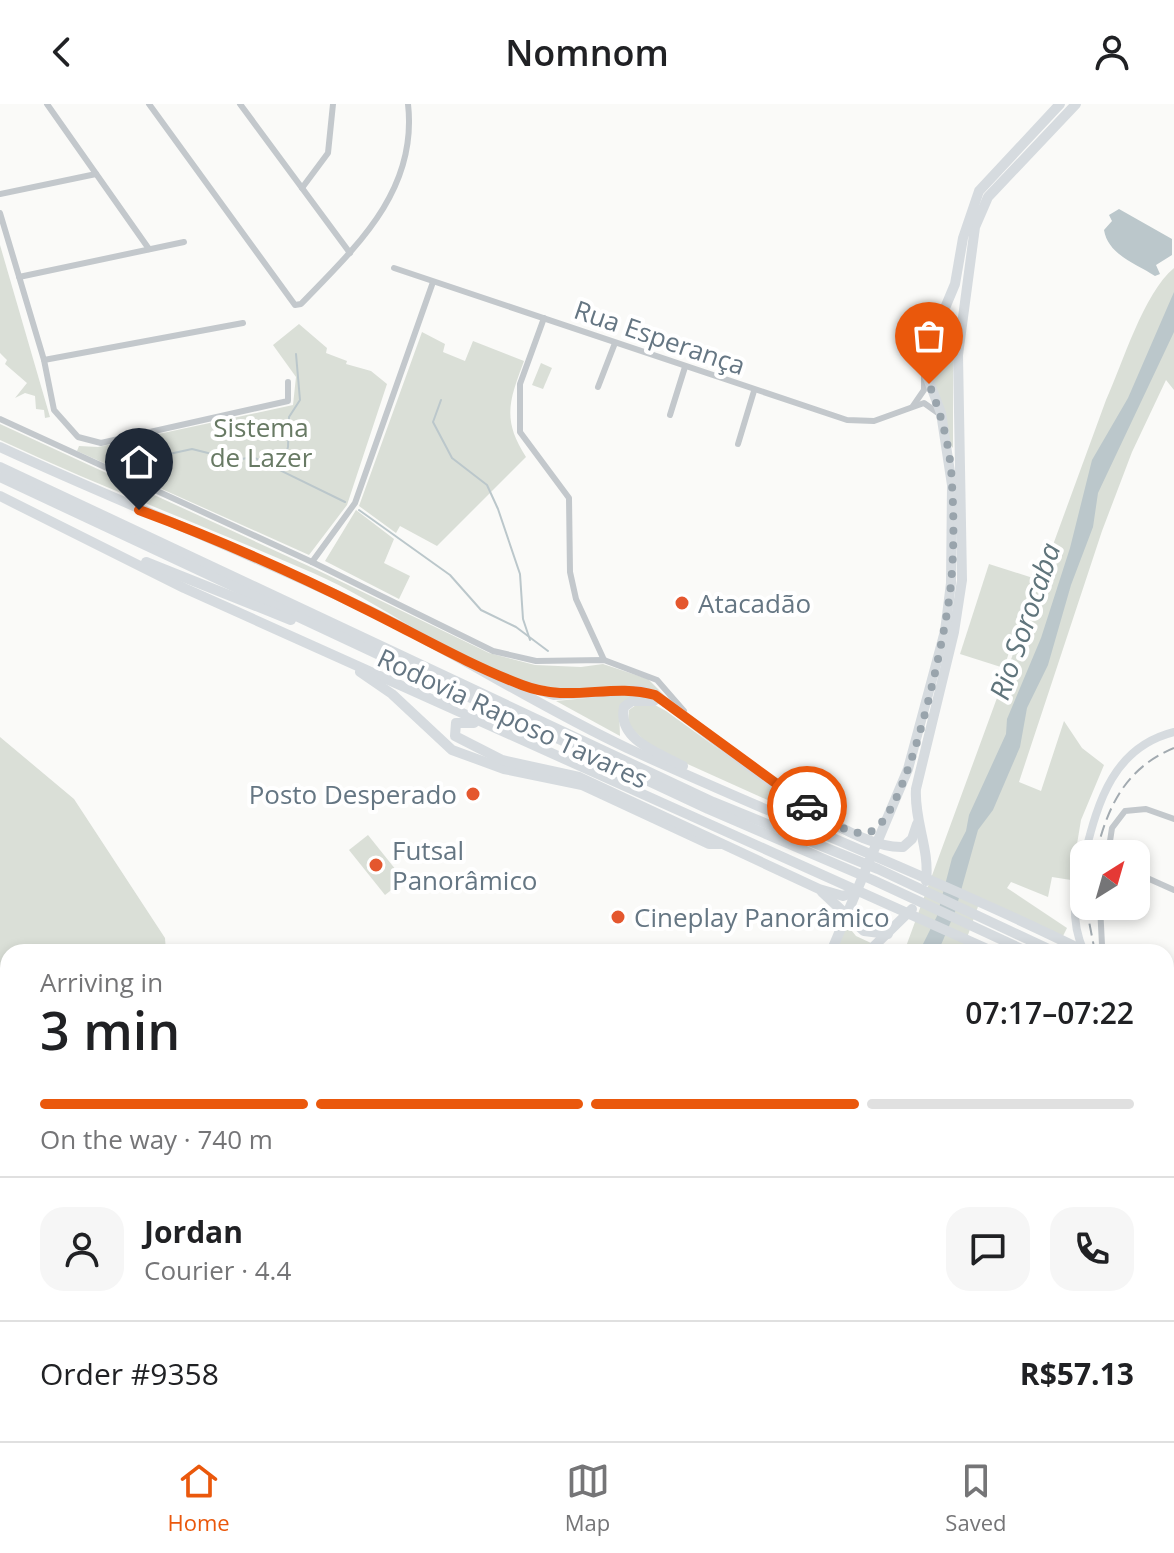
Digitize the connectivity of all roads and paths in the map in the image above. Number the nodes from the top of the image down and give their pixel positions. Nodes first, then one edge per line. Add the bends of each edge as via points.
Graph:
1 (47, 104) edge
2 (149, 104) edge
3 (240, 104) edge
4 (333, 104) edge
5 (408, 104) edge
6 (1060, 104) edge
7 (1076, 104) edge
8 (96, 174) junction
9 (302, 188) junction
10 (0, 194) edge
11 (0, 213) edge
12 (184, 242) dead end
13 (149, 249) junction
14 (350, 253) junction
15 (394, 268) dead end
16 (19, 277) junction
17 (433, 282) junction
18 (544, 318) junction
19 (243, 323) dead end
20 (933, 335) junction
21 (615, 343) junction
22 (958, 355) junction
23 (44, 360) junction
24 (925, 366) junction
25 (685, 367) junction
26 (288, 382) dead end
27 (598, 387) dead end
28 (754, 391) junction
29 (913, 406) junction
30 (670, 415) dead end
31 (0, 419) edge
32 (943, 426) junction
33 (738, 444) dead end
34 (0, 447) edge
35 (0, 467) edge
36 (0, 477) edge
37 (0, 497) edge
38 (95, 544) junction
39 (312, 562) junction
40 (328, 631) junction
41 (329, 650) junction
42 (455, 656) junction
43 (604, 660) junction
44 (696, 724) junction
45 (1174, 732) edge
46 (561, 758) junction
47 (739, 798) junction
48 (886, 819) junction
49 (1174, 819) edge
50 (918, 821) junction
51 (855, 833) junction
52 (1089, 840) edge
53 (1110, 840) edge
54 (875, 841) junction
55 (721, 844) junction
56 (889, 845) junction
57 (850, 863) junction
58 (1150, 879) edge
59 (819, 889) junction
60 (1174, 890) edge
61 (855, 892) junction
62 (832, 900) junction
63 (846, 914) junction
64 (1074, 920) edge
65 (1100, 920) edge
66 (888, 934) junction
67 (833, 944) edge
68 (835, 944) edge
69 (878, 944) edge
70 (976, 944) edge
71 (1010, 944) edge
72 (1038, 944) edge
73 (1070, 944) edge
74 (1081, 944) edge
75 (1105, 944) edge

1 - 8 street
2 - 14 street via 288,300 301,304
3 - 9 street
4 - 9 street via 328,153
5 - 14 street via 408,143 395,193
6 - 20 highway via 979,191 955,284
7 - 22 highway via 1005,177 981,211
8 - 10 street
8 - 13 street
9 - 14 street
11 - 16 street
12 - 13 street
13 - 16 street
15 - 17 street, Rua Esperança
16 - 23 street
17 - 18 street, Rua Esperança
17 - 39 street via 355,503
18 - 21 street, Rua Esperança
18 - 43 street via 520,384 520,432 569,498 570,572 576,599
19 - 23 street
20 - 22 highway via 951,335
20 - 24 highway
21 - 25 street, Rua Esperança
21 - 27 street
22 - 50 highway via 962,580 916,789
23 - 26 street via 54,410 78,437 101,443 288,401
24 - 29 street via 924,390
24 - 32 highway
25 - 28 street, Rua Esperança
25 - 30 street
28 - 29 street, Rua Esperança via 847,420 874,421
28 - 33 street
29 - 32 street via 924,403 935,409
31 - 39 street
32 - 48 highway via 952,485 946,619 908,769
34 - 42 highway via 360,606
35 - 57 highway, Rodovia Raposo Tavares
36 - 40 highway, Rodovia Raposo Tavares
37 - 38 highway
38 - 40 highway
38 - 41 highway
39 - 43 street via 493,651 536,661
40 - 57 highway, Rodovia Raposo Tavares via 708,809
41 - 46 highway
41 - 55 highway via 392,694 452,750 504,769 582,785 709,844
42 - 44 highway via 554,695 639,690
42 - 47 highway via 623,746
43 - 44 street via 657,680
44 - 47 highway via 644,699 624,707 622,718 635,739
44 - 51 highway via 791,796
45 - 52 main road via 1141,746 1106,783
46 - 55 highway via 474,723 462,721 453,729 462,742 487,755 579,777
46 - 70 highway
47 - 73 highway
48 - 51 highway via 873,831
48 - 54 highway
48 - 56 highway
49 - 53 street via 1146,809 1125,811
50 - 56 highway via 908,843
50 - 66 highway via 927,854 926,882 921,899
51 - 54 highway
54 - 56 highway
54 - 61 highway
55 - 59 highway
57 - 71 highway, Rodovia Raposo Tavares
57 - 72 highway, Rodovia Raposo Tavares
58 - 60 street
59 - 61 highway via 843,896
59 - 62 highway
61 - 63 highway
62 - 63 highway
62 - 67 highway via 837,916
63 - 66 highway via 864,931
63 - 68 highway
64 - 74 main road
65 - 75 street
66 - 69 highway

